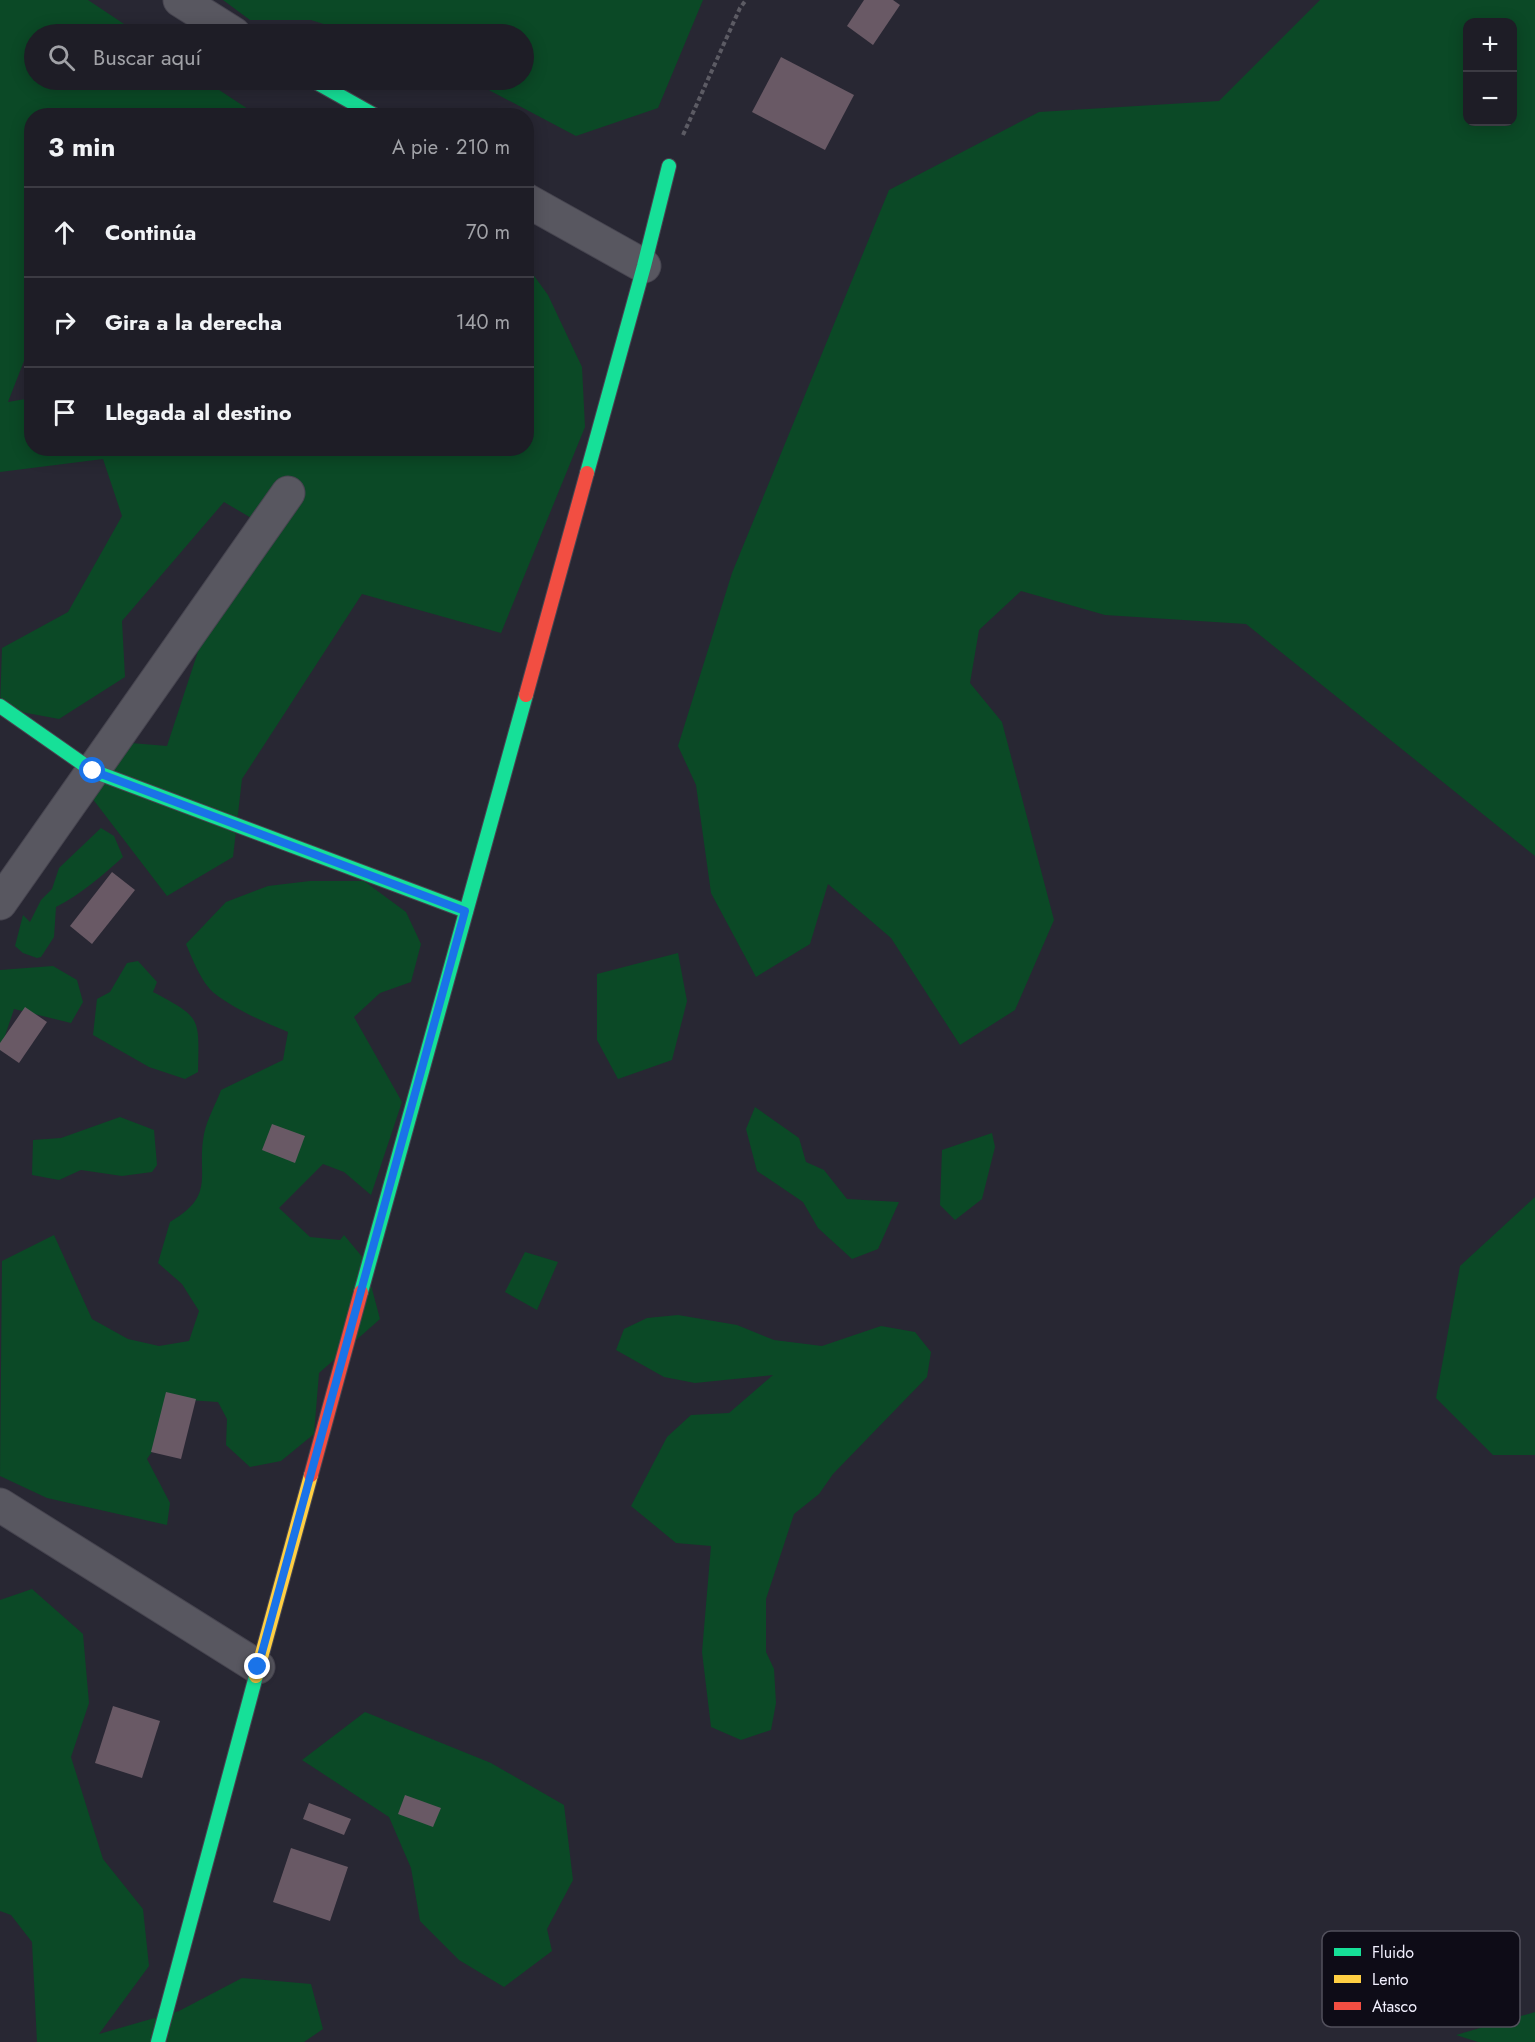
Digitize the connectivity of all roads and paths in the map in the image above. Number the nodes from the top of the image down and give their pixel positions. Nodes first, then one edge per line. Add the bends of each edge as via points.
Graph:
1 (180, 0) edge
2 (746, 0) edge
3 (218, 24) edge
4 (330, 90) edge
5 (362, 108) edge
6 (669, 166) joint
7 (534, 204) edge
8 (644, 266) junction
9 (288, 493) dead end
10 (0, 706) edge
11 (93, 771) junction
12 (0, 903) edge
13 (465, 911) junction
14 (0, 1505) edge
15 (258, 1667) junction
16 (158, 2042) edge

1 - 3 street
2 - 6 path
4 - 5 street
6 - 8 street
7 - 8 street
8 - 13 street
9 - 11 street
10 - 11 street
11 - 12 street
11 - 13 street
13 - 15 street
14 - 15 street
15 - 16 street

